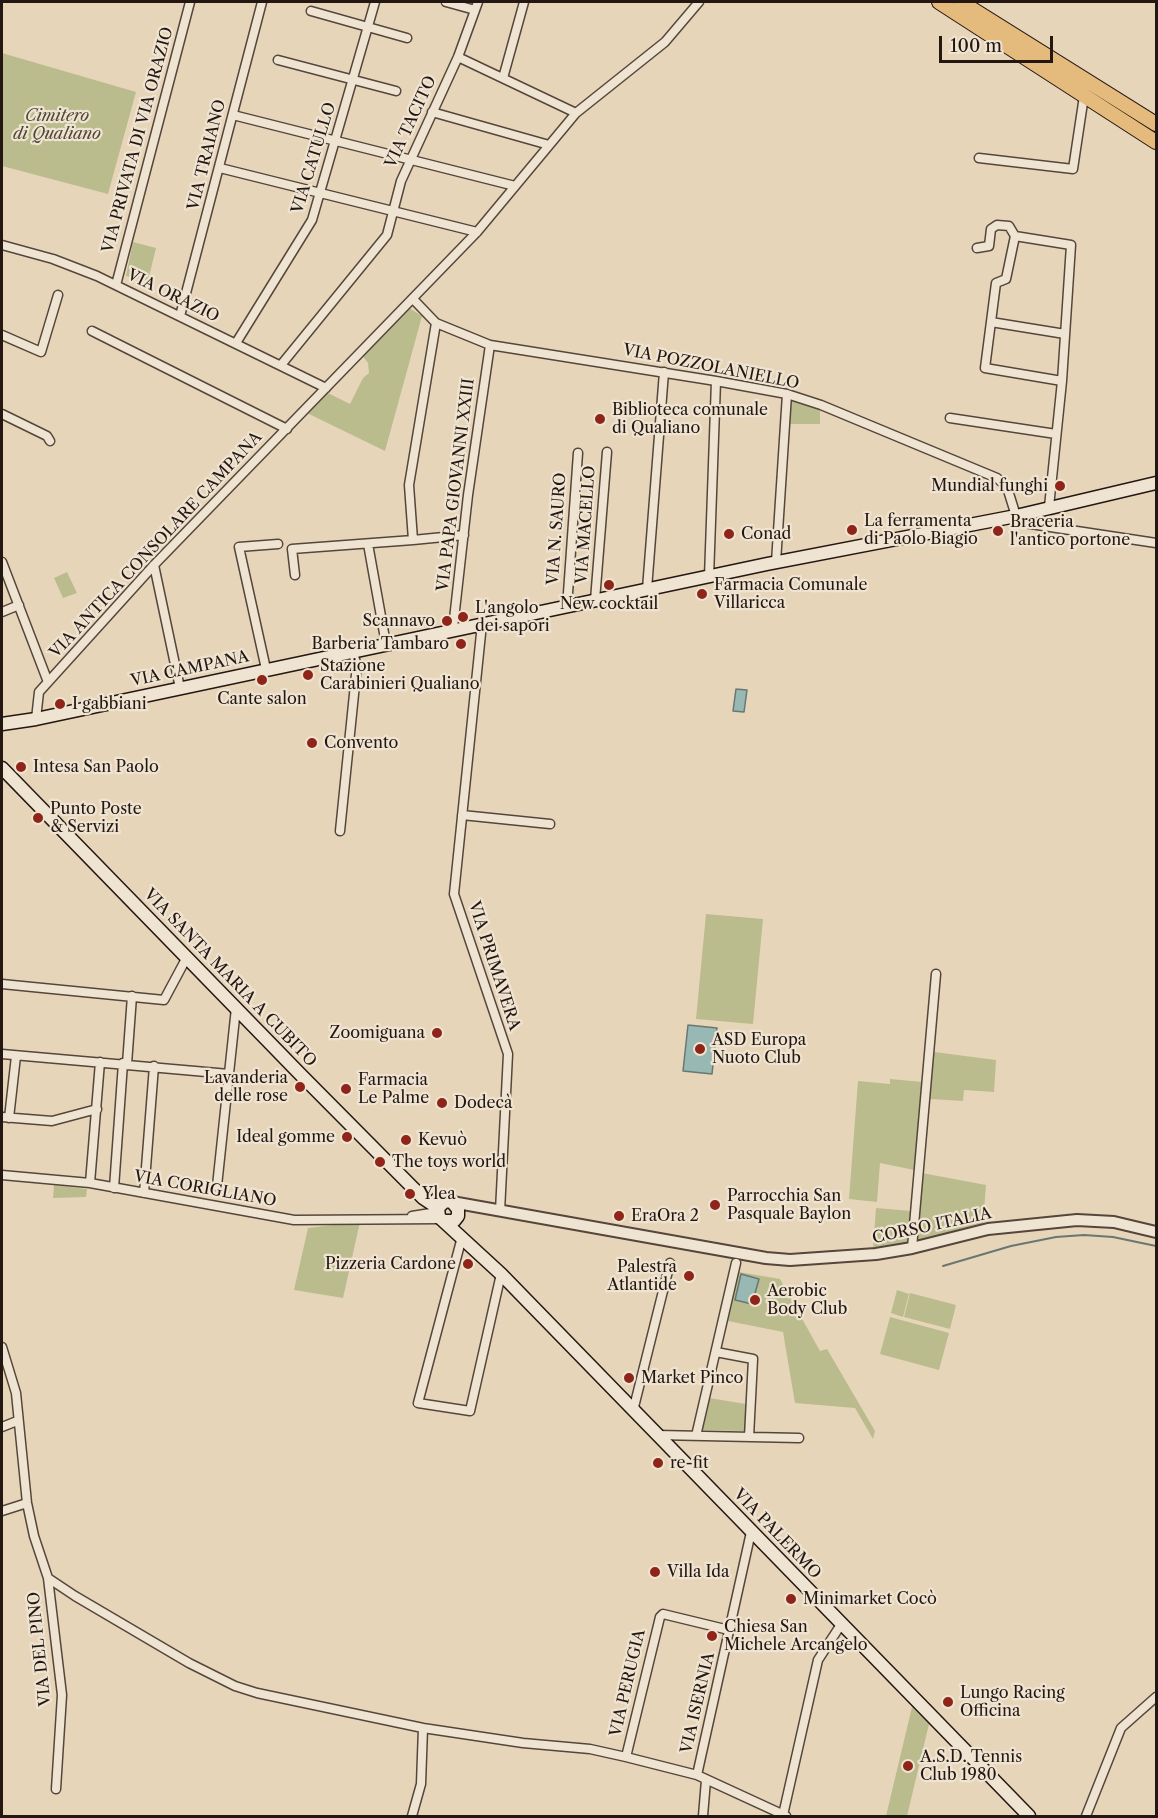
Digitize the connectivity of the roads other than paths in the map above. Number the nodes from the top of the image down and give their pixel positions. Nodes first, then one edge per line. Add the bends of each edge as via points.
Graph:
1 (190, 2) edge
2 (262, 2) edge
3 (375, 2) edge
4 (446, 2) edge
5 (524, 2) edge
6 (699, 2) edge
7 (939, 2) edge
8 (961, 2) edge
9 (477, 6) edge
10 (312, 10) dead end
11 (368, 27) junction
12 (407, 38) dead end
13 (458, 57) junction
14 (278, 60) dead end
15 (503, 78) junction
16 (353, 79) junction
17 (396, 91) dead end
18 (1084, 96) junction
19 (432, 112) junction
20 (576, 113) junction
21 (233, 115) junction
22 (1156, 124) edge
23 (336, 141) junction
24 (1156, 142) edge
25 (549, 146) junction
26 (979, 158) dead end
27 (411, 160) junction
28 (220, 168) junction
29 (515, 186) junction
30 (320, 193) junction
31 (395, 211) junction
32 (477, 232) junction
33 (1015, 236) junction
34 (2, 245) edge
35 (976, 248) dead end
36 (116, 285) junction
37 (58, 295) dead end
38 (413, 299) junction
39 (180, 316) junction
40 (991, 322) junction
41 (436, 323) junction
42 (92, 331) dead end
43 (1065, 334) junction
44 (2, 335) edge
45 (236, 343) junction
46 (490, 345) junction
47 (281, 365) junction
48 (664, 372) junction
49 (716, 381) junction
50 (1062, 381) junction
51 (326, 387) junction
52 (787, 394) junction
53 (2, 414) edge
54 (950, 418) dead end
55 (287, 429) junction
56 (1056, 434) junction
57 (50, 441) dead end
58 (607, 452) dead end
59 (578, 453) dead end
60 (1156, 483) edge
61 (1049, 507) junction
62 (1016, 516) junction
63 (464, 535) junction
64 (412, 540) junction
65 (1156, 543) edge
66 (278, 544) dead end
67 (368, 544) junction
68 (2, 562) edge
69 (776, 562) junction
70 (153, 565) junction
71 (295, 575) dead end
72 (709, 577) junction
73 (647, 589) junction
74 (595, 600) junction
75 (19, 605) junction
76 (567, 607) junction
77 (2, 612) edge
78 (482, 624) junction
79 (453, 628) junction
80 (386, 644) junction
81 (352, 651) junction
82 (266, 669) junction
83 (48, 682) junction
84 (180, 688) junction
85 (36, 719) junction
86 (2, 723) edge
87 (2, 768) edge
88 (462, 815) junction
89 (550, 824) dead end
90 (340, 831) dead end
91 (187, 957) junction
92 (936, 974) dead end
93 (2, 984) edge
94 (132, 996) junction
95 (236, 1008) junction
96 (2, 1054) edge
97 (16, 1056) junction
98 (100, 1062) junction
99 (125, 1064) junction
100 (154, 1066) junction
101 (229, 1074) junction
102 (97, 1109) junction
103 (5, 1118) edge
104 (2, 1175) edge
105 (90, 1184) junction
106 (410, 1184) junction
107 (217, 1186) dead end
108 (114, 1188) junction
109 (144, 1193) junction
110 (423, 1198) junction
111 (500, 1211) junction
112 (422, 1212) junction
113 (446, 1212) junction
114 (403, 1218) junction
115 (1156, 1232) edge
116 (462, 1237) junction
117 (912, 1248) junction
118 (670, 1263) dead end
119 (736, 1263) dead end
120 (501, 1275) junction
121 (2, 1347) edge
122 (716, 1352) junction
123 (633, 1411) junction
124 (17, 1421) junction
125 (2, 1426) edge
126 (656, 1435) junction
127 (696, 1436) junction
128 (749, 1437) junction
129 (800, 1438) dead end
130 (27, 1503) junction
131 (2, 1511) edge
132 (751, 1532) junction
133 (48, 1578) junction
134 (842, 1623) junction
135 (729, 1630) junction
136 (1156, 1697) edge
137 (423, 1728) junction
138 (626, 1757) junction
139 (697, 1775) junction
140 (706, 1780) junction
141 (56, 1789) dead end
142 (412, 1816) edge
143 (703, 1816) edge
144 (784, 1816) edge
145 (1029, 1816) edge
146 (1086, 1816) edge

1 - 36 street, VIA PRIVATA DI VIA ORAZIO
2 - 21 street, VIA TRAIANO
3 - 11 street, VIA CATULLO
4 - 9 street
5 - 15 street
6 - 20 street, VIA ANTICA CONSOLARE CAMPANA via 665,42
7 - 18 main road
8 - 22 main road
9 - 13 street, VIA TACITO
10 - 11 street
11 - 12 street
11 - 16 street, VIA CATULLO
13 - 15 street
13 - 19 street, VIA TACITO
14 - 16 street
15 - 20 street
16 - 17 street
16 - 23 street, VIA CATULLO
18 - 24 main road
18 - 26 street via 1073,169
19 - 25 street
19 - 27 street, VIA TACITO
20 - 25 street, VIA ANTICA CONSOLARE CAMPANA
21 - 23 street
21 - 28 street, VIA TRAIANO
23 - 27 street
23 - 30 street, VIA CATULLO
25 - 29 street, VIA ANTICA CONSOLARE CAMPANA
27 - 29 street
27 - 31 street, VIA TACITO via 401,181
28 - 30 street
28 - 39 street, VIA TRAIANO
29 - 32 street, VIA ANTICA CONSOLARE CAMPANA
30 - 31 street
30 - 45 street, VIA CATULLO via 312,220
31 - 32 street
31 - 47 street, VIA TACITO via 387,235
32 - 38 street, VIA ANTICA CONSOLARE CAMPANA
33 - 35 street via 1009,226 997,225 991,229 989,246
33 - 40 street via 1011,267 1006,279 996,283
33 - 43 street via 1071,245
34 - 36 street, VIA ORAZIO via 70,264
36 - 39 street, VIA ORAZIO
37 - 44 street via 41,352
38 - 41 street, VIA POZZOLANIELLO
38 - 51 street, VIA ANTICA CONSOLARE CAMPANA
39 - 45 street, VIA ORAZIO
40 - 43 street
40 - 50 street via 985,368
41 - 46 street, VIA POZZOLANIELLO
41 - 64 street via 409,486
42 - 55 street, VIA ANTICA CONSOLARE CAMPANA
43 - 50 street
45 - 47 street, VIA ORAZIO
46 - 48 street, VIA POZZOLANIELLO
46 - 63 street, VIA PAPA GIOVANNI XXIII
47 - 51 street, VIA ORAZIO
48 - 49 street, VIA POZZOLANIELLO
48 - 73 street
49 - 52 street, VIA POZZOLANIELLO
49 - 72 street
50 - 56 street
51 - 55 street, VIA ANTICA CONSOLARE CAMPANA
52 - 62 street, VIA POZZOLANIELLO via 997,478 1007,487
52 - 69 street
53 - 57 street
54 - 56 street
55 - 70 street, VIA ANTICA CONSOLARE CAMPANA
56 - 61 street
58 - 74 street, VIA MACELLO
59 - 76 street, VIA N. SAURO
60 - 61 main road, VIA CAMPANA
61 - 62 main road, VIA CAMPANA
62 - 65 street via 1024,523
62 - 69 main road, VIA CAMPANA
63 - 64 street
63 - 79 street, VIA PAPA GIOVANNI XXIII
64 - 67 street
66 - 82 street via 239,547
67 - 71 street via 292,549
67 - 80 street
68 - 75 street
69 - 72 main road, VIA CAMPANA
70 - 83 street, VIA ANTICA CONSOLARE CAMPANA
70 - 84 street
72 - 73 main road, VIA CAMPANA
73 - 74 main road, VIA CAMPANA
74 - 76 main road, VIA CAMPANA
75 - 77 street
75 - 83 street
76 - 78 main road, VIA CAMPANA
78 - 79 main road, VIA CAMPANA
78 - 88 street, VIA PRIMAVERA
79 - 80 main road, VIA CAMPANA
80 - 81 main road, VIA CAMPANA
81 - 82 main road, VIA CAMPANA
81 - 90 street via 357,665
82 - 84 main road, VIA CAMPANA
83 - 85 street, VIA ANTICA CONSOLARE CAMPANA via 39,693
84 - 85 main road, VIA CAMPANA
85 - 86 main road, VIA CAMPANA
87 - 91 main road, VIA SANTA MARIA A CUBITO
88 - 89 street
88 - 111 street, VIA PRIMAVERA via 454,894 507,1054
91 - 94 street via 164,1000
91 - 95 main road, VIA SANTA MARIA A CUBITO
92 - 117 street
93 - 94 street
94 - 99 street
95 - 101 street
95 - 106 main road, VIA SANTA MARIA A CUBITO
96 - 97 street
97 - 98 street
97 - 103 street
98 - 99 street
98 - 102 street
99 - 100 street
99 - 108 street
100 - 101 street
100 - 109 street
101 - 107 street
102 - 103 street via 51,1121
102 - 105 street
104 - 105 street, VIA CORIGLIANO
105 - 108 street, VIA CORIGLIANO
106 - 110 main road, VIA SANTA MARIA A CUBITO
106 - 113 main road
108 - 109 street, VIA CORIGLIANO
109 - 114 street, VIA CORIGLIANO via 294,1220
110 - 112 street
110 - 113 main road, VIA SANTA MARIA A CUBITO
111 - 113 street, CORSO ITALIA
111 - 117 street, CORSO ITALIA via 766,1258 839,1258
112 - 113 street
112 - 114 street
113 - 114 street
113 - 116 main road, VIA PALERMO
115 - 117 street, CORSO ITALIA via 1113,1222 1077,1220 988,1229
116 - 120 main road, VIA PALERMO
116 - 120 street via 418,1403 470,1411
118 - 123 street
119 - 122 street
120 - 123 main road, VIA PALERMO
121 - 124 street, VIA DEL PINO via 16,1393
122 - 127 street
122 - 128 street via 753,1359
123 - 126 main road, VIA PALERMO
124 - 125 street
124 - 130 street, VIA DEL PINO
126 - 127 street
126 - 132 main road, VIA PALERMO
127 - 128 street
128 - 129 street
130 - 131 street
130 - 133 street, VIA DEL PINO
132 - 134 main road, VIA PALERMO
132 - 135 street, VIA ISERNIA
133 - 137 street via 178,1657 236,1686
133 - 141 street, VIA DEL PINO via 62,1695
134 - 144 street via 819,1660
134 - 145 main road, VIA PALERMO
135 - 138 street, VIA PERUGIA via 663,1614 660,1617
135 - 139 street, VIA ISERNIA
136 - 146 street via 1121,1728
137 - 138 street
137 - 142 street via 421,1784
138 - 139 street
139 - 140 street
140 - 143 street
140 - 144 street

